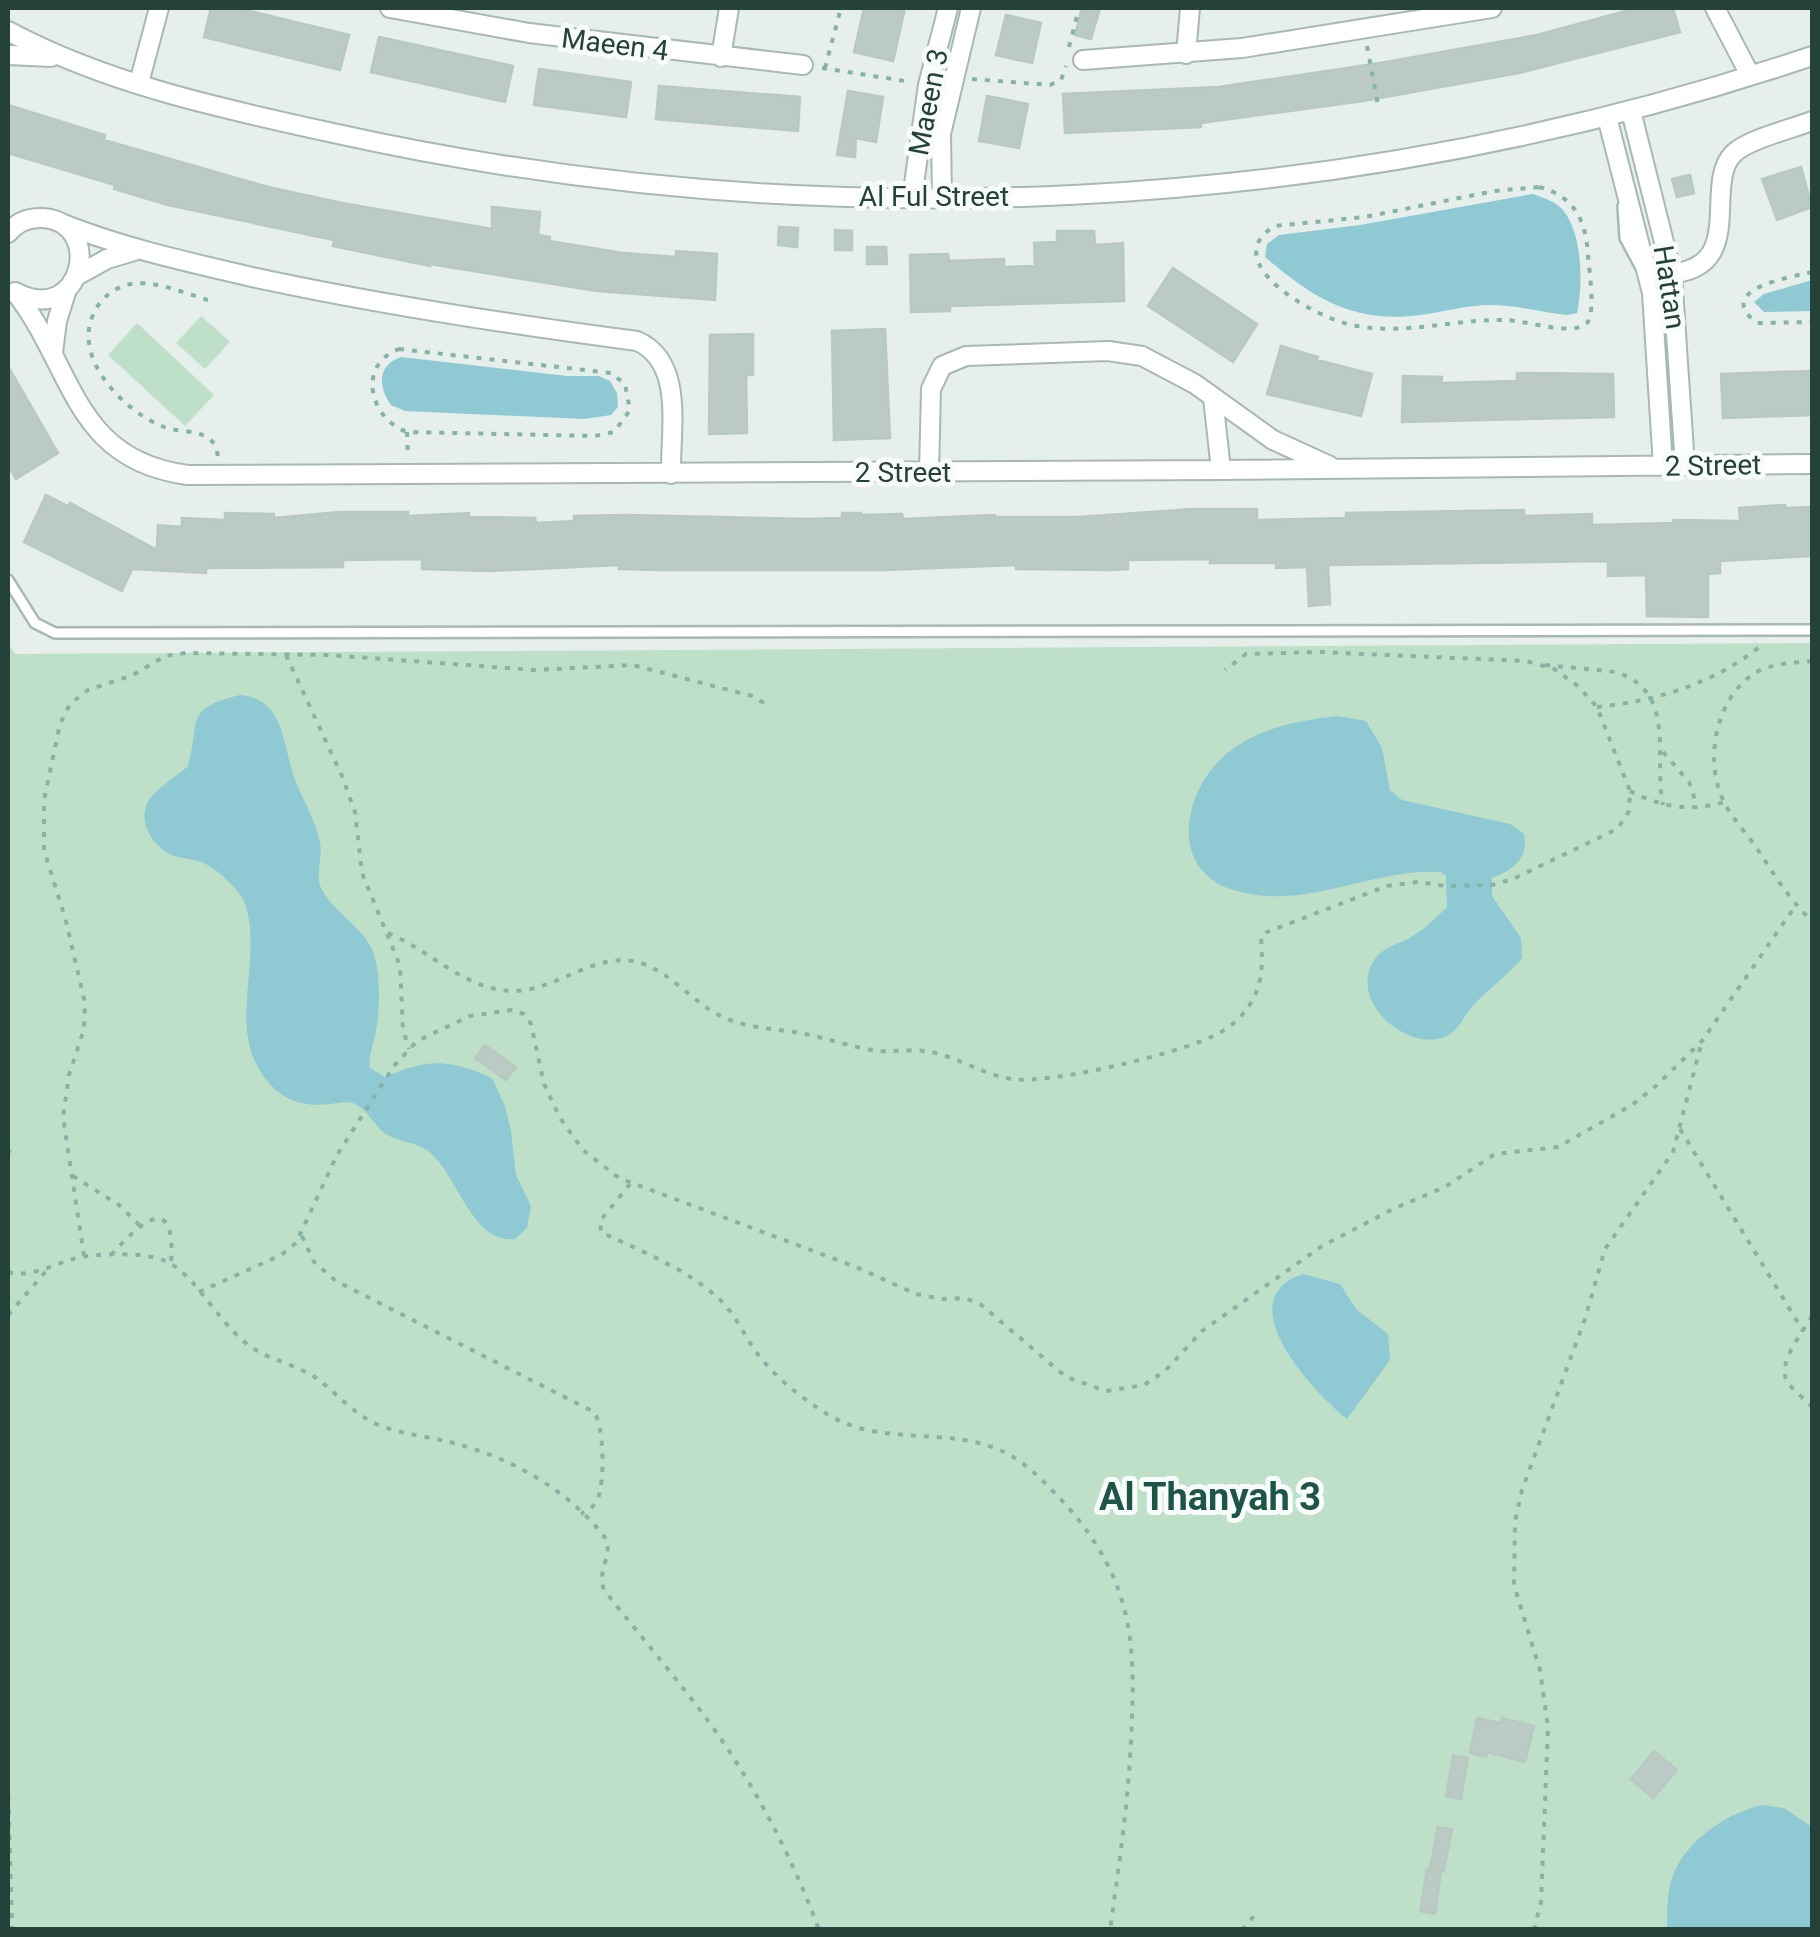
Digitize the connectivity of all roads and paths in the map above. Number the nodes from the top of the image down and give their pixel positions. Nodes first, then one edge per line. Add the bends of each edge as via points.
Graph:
1 (158, 8) edge
2 (390, 8) edge
3 (729, 8) edge
4 (841, 8) edge
5 (948, 8) edge
6 (970, 8) edge
7 (1079, 8) edge
8 (1190, 8) edge
9 (1492, 8) edge
10 (1715, 8) edge
11 (1364, 30) junction
12 (8, 31) edge
13 (1186, 54) junction
14 (8, 55) edge
15 (56, 56) junction
16 (1812, 56) edge
17 (721, 57) junction
18 (1083, 60) dead end
19 (802, 64) joint
20 (825, 68) junction
21 (1750, 75) junction
22 (952, 78) junction
23 (138, 83) junction
24 (928, 85) junction
25 (1378, 106) dead end
26 (1631, 111) junction
27 (1607, 117) junction
28 (1812, 121) edge
29 (1650, 188) junction
30 (1626, 194) junction
31 (912, 198) junction
32 (942, 198) junction
33 (8, 213) edge
34 (27, 219) junction
35 (61, 224) junction
36 (8, 233) edge
37 (140, 250) junction
38 (1812, 272) edge
39 (1672, 274) junction
40 (1649, 275) junction
41 (72, 282) junction
42 (11, 288) edge
43 (208, 300) dead end
44 (1592, 309) joint
45 (1812, 322) edge
46 (53, 353) junction
47 (1213, 398) junction
48 (407, 432) junction
49 (1812, 464) edge
50 (1663, 466) junction
51 (1685, 466) junction
52 (1340, 469) junction
53 (1221, 470) junction
54 (929, 472) junction
55 (408, 474) junction
56 (671, 474) junction
57 (222, 476) junction
58 (8, 580) edge
59 (1779, 630) junction
60 (1812, 630) edge
61 (286, 655) junction
62 (1812, 660) edge
63 (1540, 664) junction
64 (1225, 670) dead end
65 (1652, 699) junction
66 (764, 703) dead end
67 (1597, 707) junction
68 (1664, 752) junction
69 (1630, 791) junction
70 (1724, 802) junction
71 (1664, 805) junction
72 (1697, 808) junction
73 (1796, 905) junction
74 (1812, 921) edge
75 (388, 933) junction
76 (1702, 1040) junction
77 (409, 1049) junction
78 (1680, 1129) junction
79 (73, 1176) junction
80 (630, 1184) junction
81 (139, 1225) junction
82 (301, 1235) junction
83 (111, 1255) junction
84 (84, 1256) junction
85 (172, 1264) junction
86 (49, 1268) junction
87 (8, 1272) edge
88 (199, 1292) junction
89 (8, 1315) edge
90 (1812, 1316) edge
91 (1803, 1331) junction
92 (1812, 1406) edge
93 (581, 1514) junction
94 (8, 1783) edge
95 (1254, 1916) dead end
96 (12, 1930) edge
97 (819, 1930) edge
98 (1110, 1930) edge
99 (1242, 1930) edge
100 (1534, 1930) edge

1 - 23 street
2 - 17 street, Maeen 4
3 - 17 street
4 - 20 path
5 - 24 street, Maeen 3
6 - 22 street, Maeen 3
7 - 22 path via 1064,75 1056,84
8 - 13 street
9 - 11 street
10 - 21 street
11 - 13 street
11 - 25 path
12 - 15 street, Al Ful Street
13 - 18 street
14 - 15 street, Al Ful Street
15 - 23 street, Al Ful Street
16 - 21 street, Al Ful Street
17 - 19 street, Maeen 4
19 - 20 path
20 - 24 path
21 - 26 street, Al Ful Street
22 - 32 street, Maeen 3 via 942,134
23 - 31 street, Al Ful Street via 378,143 570,175
24 - 31 street, Maeen 3
26 - 27 street, Al Ful Street
26 - 29 street, Hattan
27 - 30 street
27 - 32 street, Al Ful Street via 1324,170 1102,192
28 - 39 street via 1730,156 1715,246 1690,270
29 - 30 street
29 - 39 street, Hattan
30 - 40 street
31 - 32 street, Al Ful Street
33 - 34 street
34 - 35 street
34 - 36 street
35 - 37 street
35 - 41 street via 79,246
37 - 41 street via 107,259
37 - 56 street via 421,311 650,346 668,369
38 - 45 path via 1760,285 1745,303 1756,323
39 - 40 street
39 - 51 street, Hattan
40 - 50 street
41 - 42 street, 2 Street via 42,300
41 - 46 street
42 - 46 street, 2 Street
43 - 57 path via 149,284 118,287 96,308 88,338 91,353 128,405 162,426 208,438
44 - 44 path via 1583,220 1565,198 1538,188 1275,226 1257,244 1255,257 1268,278 1347,325 1404,330 1512,320 1573,330
46 - 57 street, 2 Street via 86,416 119,452 164,472
47 - 52 street via 1273,440
47 - 53 street
47 - 54 street via 1177,373 1125,353 953,358 931,389
48 - 48 path via 595,436 621,426 630,401 625,384 602,370 399,349 376,367 373,398 385,420
48 - 55 path
49 - 51 street, 2 Street
50 - 51 street, 2 Street
50 - 52 street, 2 Street
52 - 53 street, 2 Street
53 - 54 street, 2 Street
54 - 56 street, 2 Street
55 - 56 street, 2 Street
55 - 57 street, 2 Street
58 - 59 lane via 35,624 55,634
59 - 60 lane
59 - 65 path via 1732,666
61 - 66 path via 512,670 633,664
61 - 75 path via 349,794 362,873
61 - 79 path via 175,653 88,690 64,714 41,834 85,1003 64,1096
62 - 70 path via 1755,673 1727,704 1714,743
63 - 64 path via 1285,653 1246,654
63 - 65 path via 1627,676
63 - 67 path via 1578,686
65 - 67 path
65 - 68 path
67 - 69 path
68 - 71 path
68 - 72 path via 1690,782
69 - 71 path
69 - 75 path via 1629,811 1618,828 1534,872 1492,885 1387,886 1264,934 1256,995 1236,1022 1214,1036 1124,1063 1029,1080 926,1051 880,1051 745,1025 629,960 598,964 528,991 487,988
70 - 72 path
70 - 73 path
71 - 72 path
73 - 74 path
73 - 76 path
75 - 77 path via 400,966
76 - 78 path
76 - 80 path via 1657,1086 1605,1122 1558,1146 1495,1154 1444,1187 1322,1246 1202,1331 1155,1379 1119,1390 1066,1377 971,1300 916,1294
77 - 80 path via 470,1016 524,1014 560,1118 583,1150
77 - 82 path via 324,1180
78 - 91 path
78 - 100 path via 1665,1166 1605,1249 1515,1521 1514,1585 1540,1670 1548,1727 1541,1902
79 - 81 path
79 - 84 path
80 - 98 path via 600,1221 601,1232 641,1248 720,1299 792,1390 858,1428 962,1439 1004,1452 1052,1490 1089,1535 1122,1602 1134,1669 1128,1798
81 - 83 path
81 - 85 path via 151,1218 166,1223 174,1236
82 - 88 path via 281,1255
82 - 93 path via 314,1262 336,1282 594,1412 602,1430 602,1486
83 - 84 path
83 - 85 path
84 - 86 path
85 - 88 path
86 - 87 path
86 - 89 path
88 - 93 path via 237,1338 315,1378 359,1414 516,1465
90 - 91 path
91 - 92 path via 1784,1374
93 - 97 path via 607,1540 604,1590 730,1753
94 - 96 path
95 - 99 path

